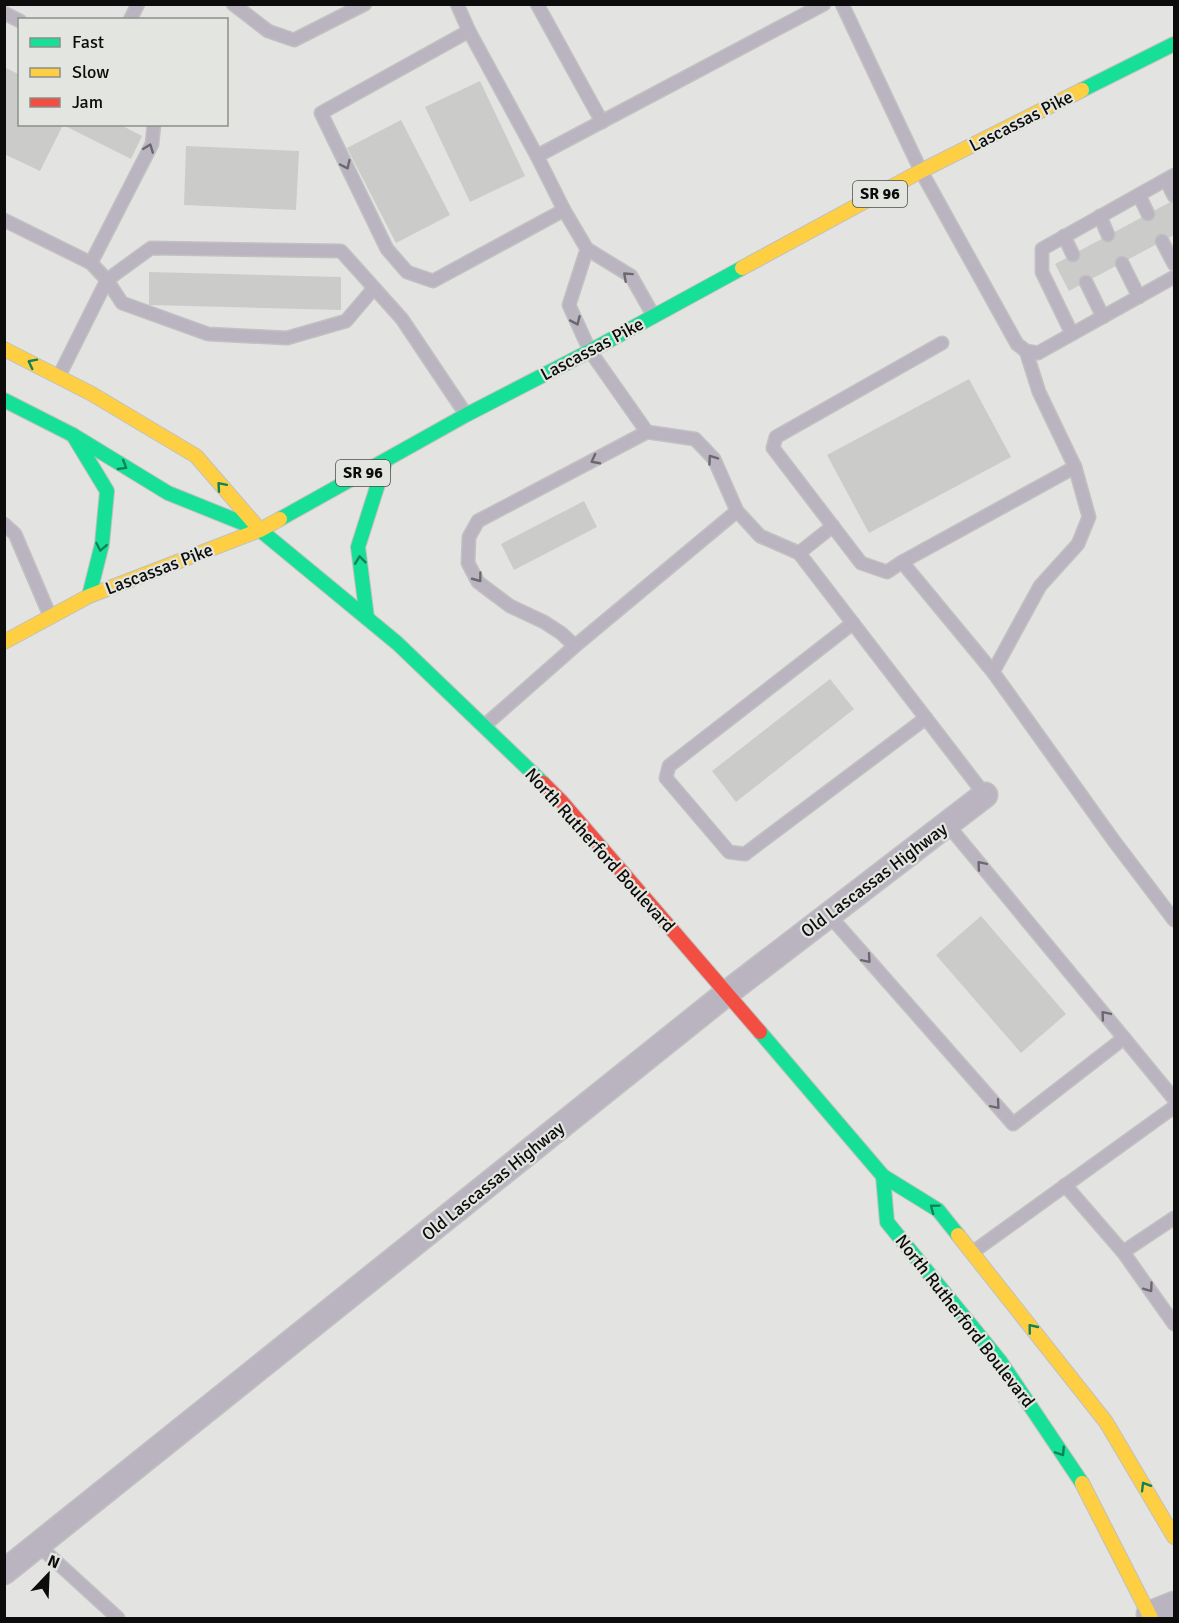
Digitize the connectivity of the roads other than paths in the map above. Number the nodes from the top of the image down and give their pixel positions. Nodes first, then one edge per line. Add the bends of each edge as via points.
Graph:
1 (138, 4) edge
2 (233, 4) edge
3 (364, 4) edge
4 (457, 4) edge
5 (537, 4) edge
6 (824, 4) edge
7 (842, 4) edge
8 (4, 13) edge
9 (131, 18) edge
10 (18, 20) edge
11 (469, 31) junction
12 (1174, 44) edge
13 (602, 122) junction
14 (154, 126) edge
15 (537, 156) junction
16 (921, 171) junction
17 (1170, 178) edge
18 (1139, 195) junction
19 (1174, 196) edge
20 (564, 210) junction
21 (1148, 214) dead end
22 (1100, 216) junction
23 (4, 220) edge
24 (1108, 235) dead end
25 (1064, 236) junction
26 (1162, 241) dead end
27 (587, 249) junction
28 (1073, 255) dead end
29 (91, 263) junction
30 (1122, 263) dead end
31 (1174, 264) edge
32 (1174, 277) edge
33 (107, 280) junction
34 (1086, 282) dead end
35 (374, 288) junction
36 (1138, 297) junction
37 (653, 316) junction
38 (1103, 317) junction
39 (1072, 334) junction
40 (942, 343) dead end
41 (4, 349) edge
42 (590, 351) junction
43 (1026, 351) junction
44 (59, 377) junction
45 (4, 400) edge
46 (466, 415) junction
47 (647, 432) junction
48 (73, 435) junction
49 (385, 462) junction
50 (1075, 467) junction
51 (738, 511) junction
52 (4, 524) edge
53 (833, 526) junction
54 (260, 530) junction
55 (799, 553) junction
56 (902, 562) junction
57 (89, 596) junction
58 (51, 617) junction
59 (367, 618) junction
60 (853, 623) junction
61 (4, 642) edge
62 (575, 646) junction
63 (993, 672) junction
64 (926, 718) junction
65 (483, 726) junction
66 (985, 795) joint
67 (947, 824) junction
68 (829, 915) junction
69 (1174, 920) edge
70 (727, 993) junction
71 (1124, 1038) junction
72 (1174, 1099) edge
73 (1174, 1107) edge
74 (883, 1176) junction
75 (1065, 1185) junction
76 (1174, 1218) edge
77 (972, 1252) junction
78 (1123, 1252) junction
79 (1174, 1324) edge
80 (1174, 1537) edge
81 (38, 1545) junction
82 (4, 1572) edge
83 (1174, 1604) edge
84 (1150, 1616) edge
85 (118, 1618) edge

1 - 9 lane
2 - 3 lane via 268,30 294,40
4 - 11 lane
5 - 13 lane
6 - 13 lane
7 - 16 lane
8 - 10 lane
11 - 15 lane
11 -> 20 lane via 321,112 387,249 407,272 433,280
12 - 16 main road, Lascassas Pike / SR 96
13 - 15 lane
29 -> 14 lane via 152,144
15 - 20 lane
16 - 37 main road, Lascassas Pike / SR 96
16 - 43 lane via 1017,344
17 - 18 lane
17 - 19 lane
18 - 21 lane
18 - 22 lane
20 - 27 lane
22 - 24 lane
22 - 25 lane
23 - 29 lane
25 - 28 lane
25 - 39 lane via 1042,249 1042,272
26 - 31 lane
37 -> 27 lane via 631,276
27 -> 42 lane via 569,305
29 - 33 lane
30 - 36 lane
32 - 36 lane
33 - 35 lane via 151,248 341,251
33 - 35 lane via 122,303 208,334 287,338 346,321
33 - 44 lane
34 - 38 lane
35 - 46 lane via 402,319
36 - 38 lane
37 - 42 main road, Lascassas Pike / SR 96
38 - 39 lane
39 - 43 lane via 1038,353
40 - 53 lane via 776,437 773,448
44 -> 41 main road
42 - 46 main road, Lascassas Pike / SR 96
42 - 47 lane
43 - 50 lane via 1039,392
54 -> 44 main road via 195,456
45 - 48 main road
46 - 49 main road, Lascassas Pike / SR 96
51 -> 47 lane via 714,459 695,439
47 -> 62 lane via 478,521 469,537 468,563 478,582 510,606 552,627
48 -> 54 main road via 168,494
48 -> 57 main road via 107,491 102,544
49 - 54 main road, Lascassas Pike / SR 96
59 -> 49 main road via 358,547
50 - 56 lane
50 - 63 lane via 1089,517 1078,543 1040,586
51 - 55 lane via 760,536
51 - 62 lane
52 - 58 lane via 15,534
53 - 55 lane
53 - 56 lane via 861,563 887,572
54 - 57 main road, Lascassas Pike / SR 96
54 - 59 main road, North Rutherford Boulevard
55 - 60 lane
56 - 63 lane
57 - 58 main road, Lascassas Pike / SR 96
58 - 61 main road, Lascassas Pike / SR 96
59 - 65 main road, North Rutherford Boulevard
60 - 64 lane
60 - 64 lane via 669,766 666,778 729,852 745,854
62 - 65 lane
63 - 69 lane
64 - 66 lane
65 - 70 main road, North Rutherford Boulevard via 562,802
66 - 67 street, Old Lascassas Highway
67 - 68 street, Old Lascassas Highway
71 -> 67 lane
68 - 70 street, Old Lascassas Highway
68 -> 71 lane via 1013,1124
70 - 74 main road, North Rutherford Boulevard
70 - 81 street, Old Lascassas Highway
71 - 72 lane
73 - 75 lane
77 -> 74 main road, North Rutherford Boulevard via 938,1210
74 -> 84 main road, North Rutherford Boulevard via 887,1222 1000,1361 1029,1403 1088,1492
75 - 77 lane
75 - 78 lane
76 - 78 lane
80 -> 77 main road, North Rutherford Boulevard via 1107,1422
78 -> 79 lane
81 - 82 street, Old Lascassas Highway
81 - 85 lane
83 - 84 street

